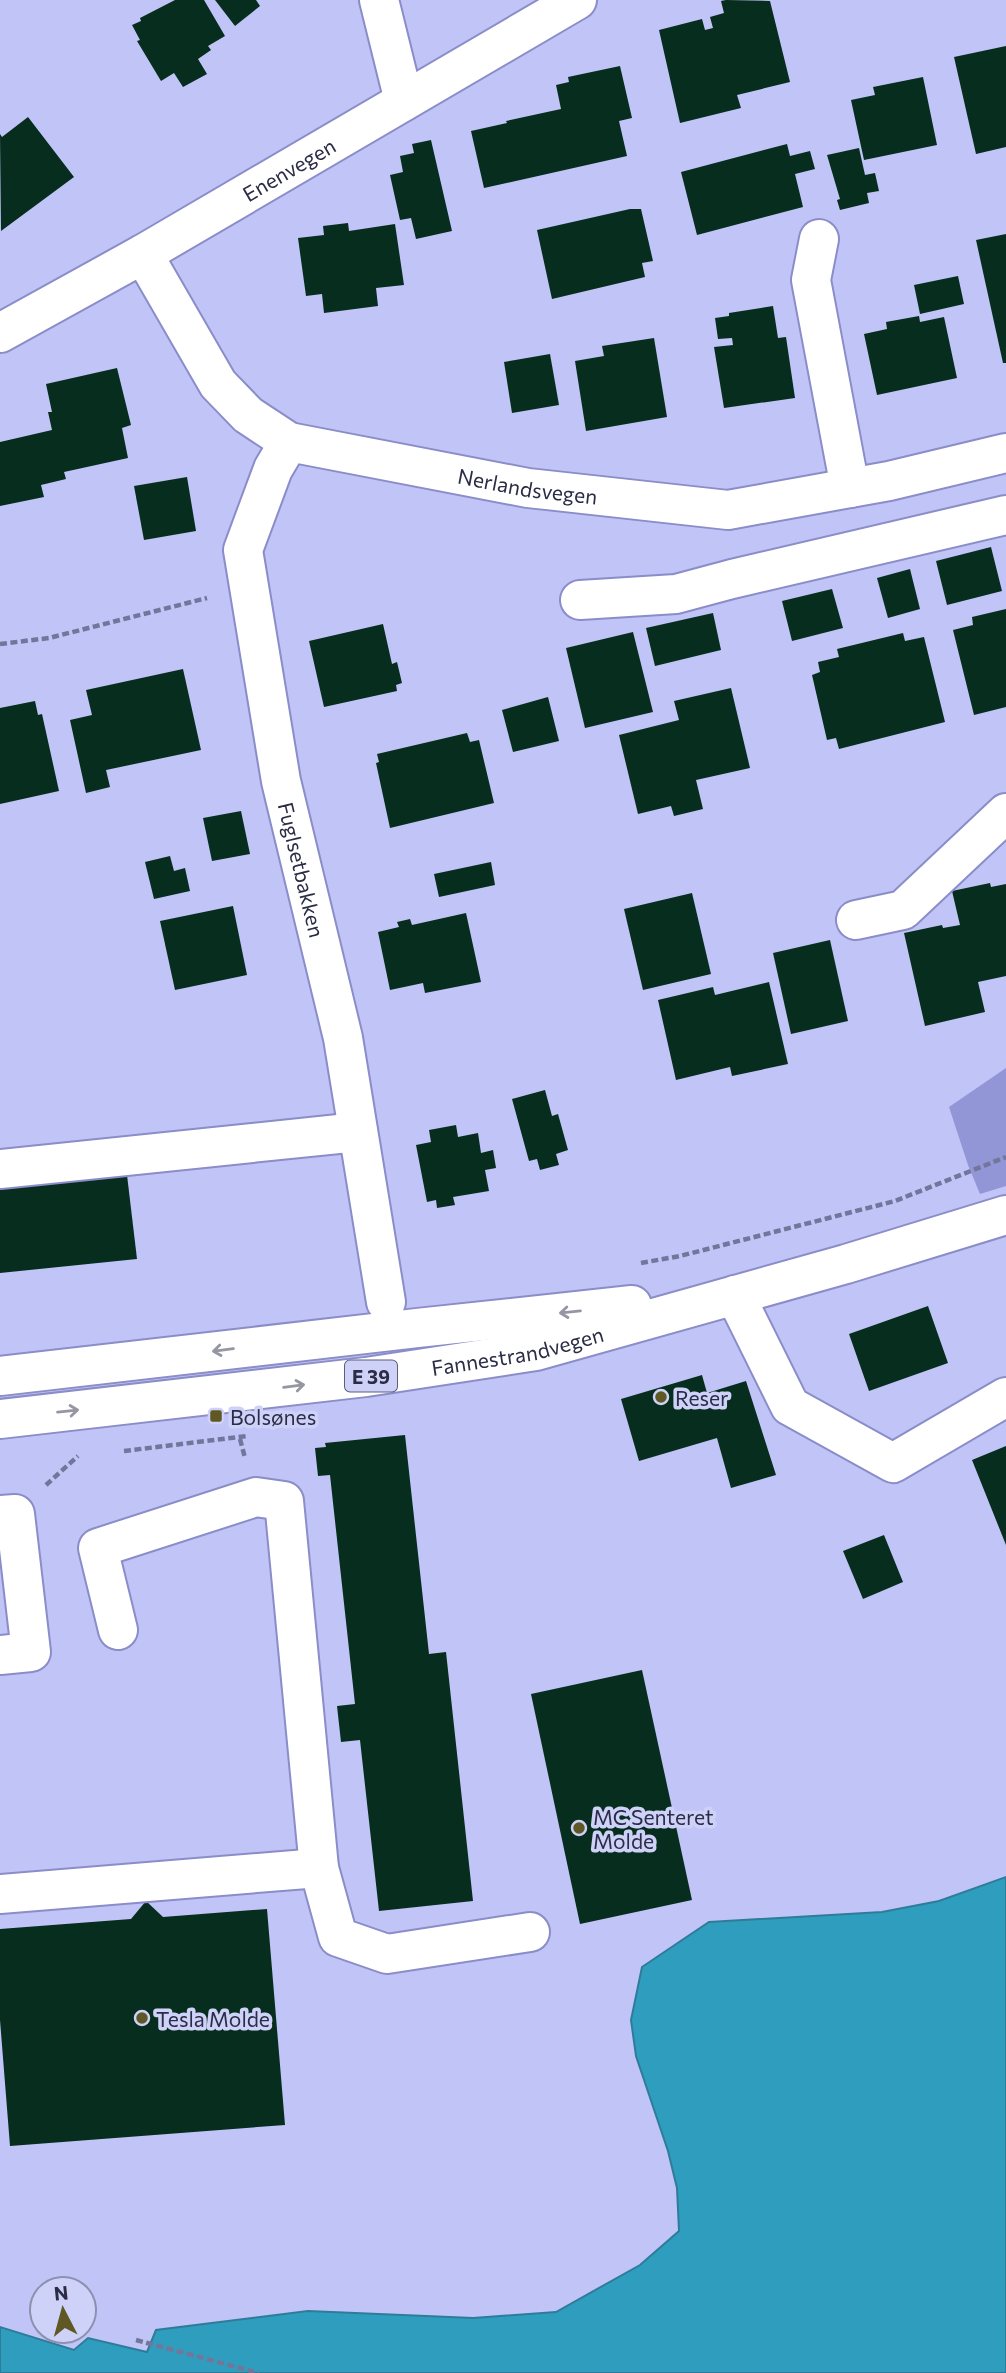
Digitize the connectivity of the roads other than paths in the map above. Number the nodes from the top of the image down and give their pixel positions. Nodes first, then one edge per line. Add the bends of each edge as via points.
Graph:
1 (379, 0) edge
2 (577, 0) edge
3 (404, 101) junction
4 (818, 239) dead end
5 (143, 254) junction
6 (0, 333) edge
7 (289, 442) junction
8 (1006, 453) edge
9 (850, 488) junction
10 (1006, 515) edge
11 (580, 600) dead end
12 (1006, 813) edge
13 (856, 920) dead end
14 (358, 1132) junction
15 (0, 1169) edge
16 (1006, 1215) edge
17 (735, 1295) junction
18 (386, 1302) dead end
19 (0, 1376) edge
20 (1006, 1397) edge
21 (0, 1419) edge
22 (0, 1515) edge
23 (12, 1594) edge
24 (118, 1630) dead end
25 (0, 1656) edge
26 (319, 1868) junction
27 (0, 1894) edge
28 (530, 1932) dead end

1 - 3 main road
2 - 3 main road, Enenvegen
3 - 5 main road, Enenvegen
4 - 9 main road via 811,280
5 - 6 main road, Enenvegen
5 - 7 main road, Nerlandsvegen via 218,384 248,415
7 - 9 main road, Nerlandsvegen via 528,488 728,510
7 - 14 main road, Fuglsetbakken via 273,470 243,550 281,781 343,1038
8 - 9 main road, Nerlandsvegen
10 - 11 main road via 676,594
12 - 13 main road via 903,910
14 - 15 main road
14 - 18 main road, Fuglsetbakken
16 - 17 main road, Fannestrandvegen / E 39
17 -> 19 main road, Fannestrandvegen / E 39
17 - 20 main road via 790,1406 893,1463
21 -> 17 main road, Fannestrandvegen / E 39 via 366,1377 536,1351
22 - 23 main road via 15,1514
23 - 25 main road via 31,1652
24 - 26 main road via 98,1548 256,1497 284,1501
26 - 27 main road
26 - 28 main road via 338,1937 387,1954

